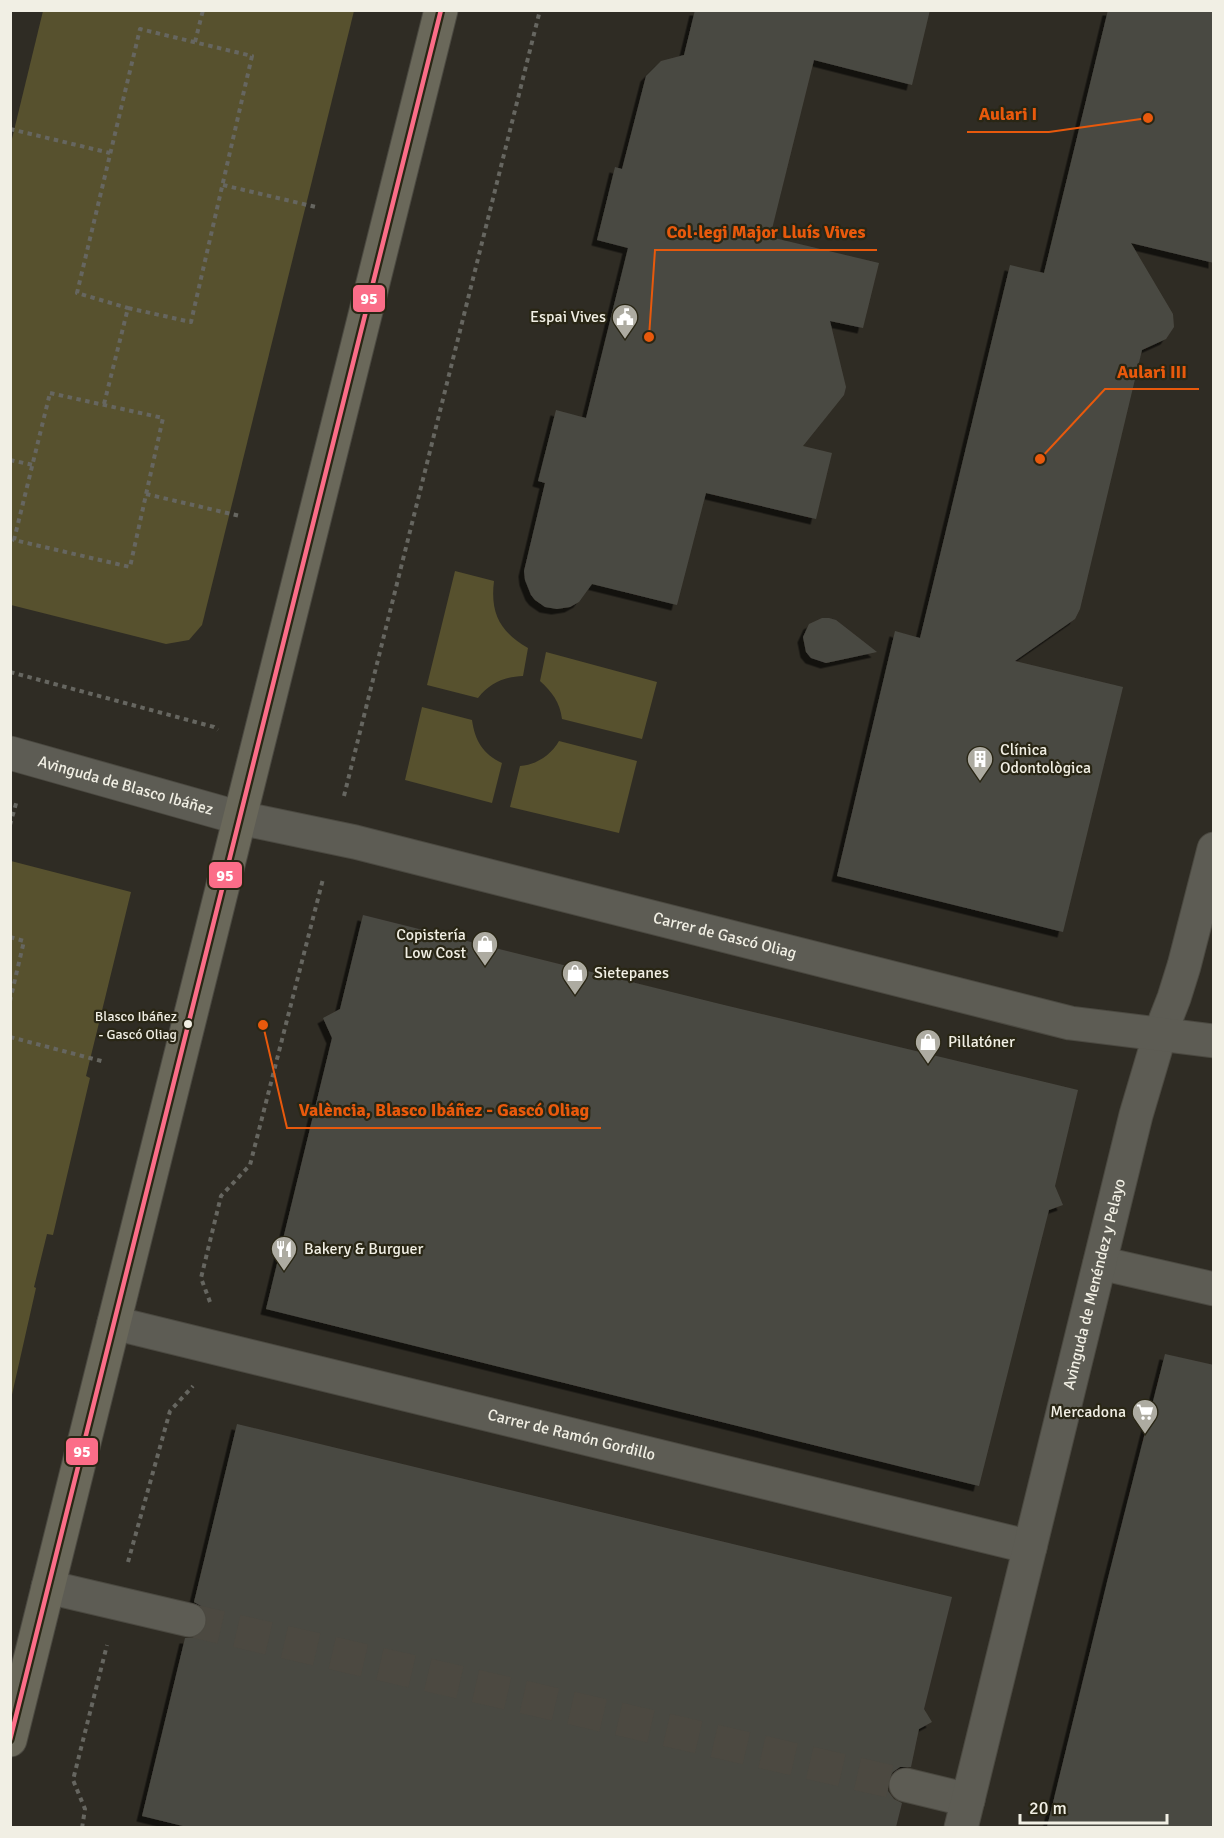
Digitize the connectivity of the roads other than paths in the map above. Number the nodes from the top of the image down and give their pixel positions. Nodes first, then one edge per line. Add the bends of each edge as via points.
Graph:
1 (441, 10) edge
2 (10, 753) edge
3 (240, 818) junction
4 (1214, 849) edge
5 (1160, 1034) junction
6 (1214, 1041) edge
7 (1100, 1263) junction
8 (1214, 1289) edge
9 (114, 1323) junction
10 (1030, 1547) junction
11 (48, 1587) junction
12 (189, 1620) tunnel mouth
13 (11, 1734) edge
14 (906, 1785) tunnel mouth
15 (965, 1814) edge

1 - 3 main road
2 - 3 street, Avinguda de Blasco Ibáñez
3 - 5 street, Carrer de Gascó Oliag via 334,837 1070,1023
3 - 9 main road
4 - 5 street, Avinguda de Menéndez y Pelayo via 1184,966
5 - 6 street, Carrer de Gascó Oliag
5 - 7 street, Avinguda de Menéndez y Pelayo
7 - 8 street
7 - 10 street, Avinguda de Menéndez y Pelayo
9 - 10 street, Carrer de Ramón Gordillo
9 - 11 main road
10 - 15 street, Avinguda de Menéndez y Pelayo
11 - 12 street
11 - 13 main road
14 - 15 street

